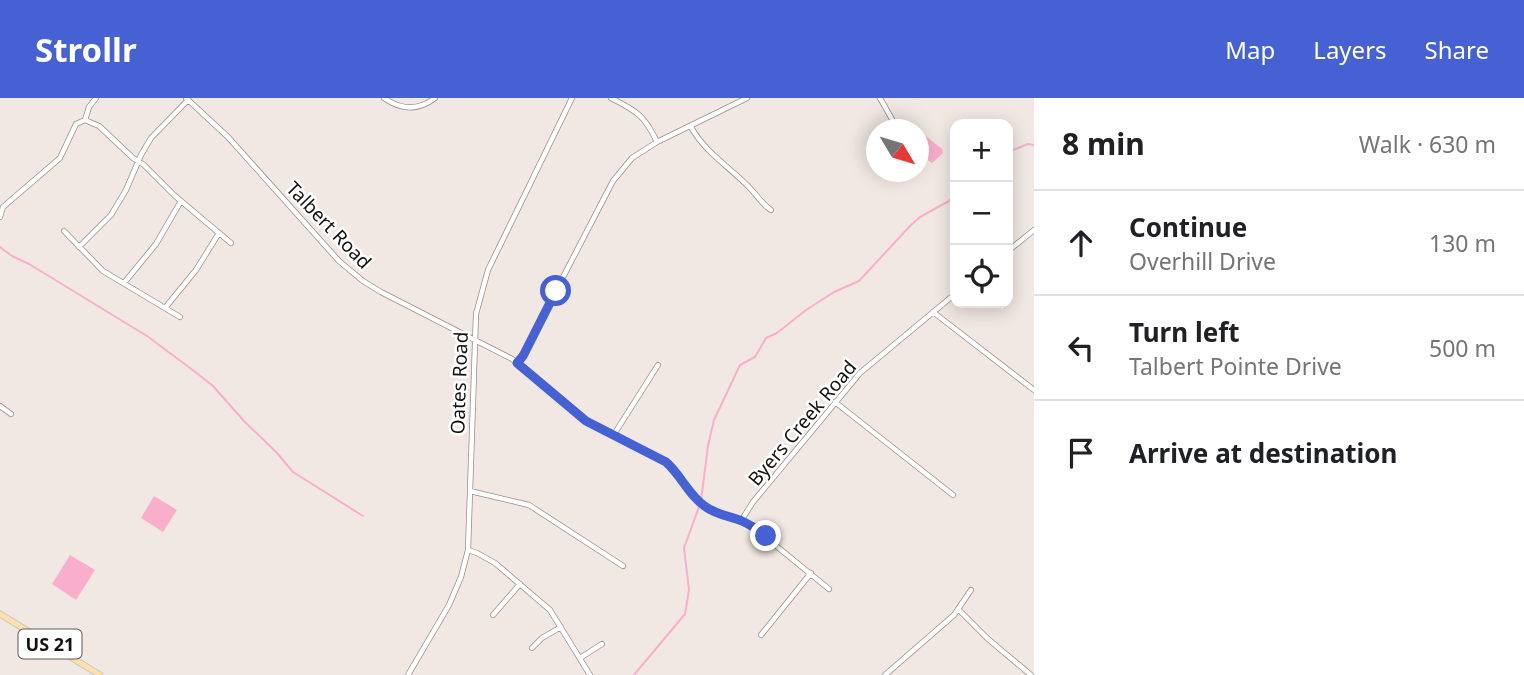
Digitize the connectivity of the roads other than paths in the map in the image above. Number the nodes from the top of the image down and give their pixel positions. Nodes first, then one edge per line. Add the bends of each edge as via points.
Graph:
1 (96, 98) edge
2 (384, 98) edge
3 (435, 98) edge
4 (572, 98) edge
5 (611, 98) edge
6 (747, 98) edge
7 (880, 98) edge
8 (187, 99) edge
9 (892, 119) edge
10 (85, 120) junction
11 (691, 127) junction
12 (657, 142) junction
13 (139, 161) junction
14 (181, 201) junction
15 (771, 210) dead end
16 (0, 217) edge
17 (1034, 230) edge
18 (64, 231) dead end
19 (219, 233) junction
20 (231, 243) dead end
21 (79, 247) junction
22 (1013, 247) edge
23 (124, 283) junction
24 (950, 298) edge
25 (165, 308) junction
26 (933, 312) junction
27 (180, 317) dead end
28 (475, 339) junction
29 (517, 363) junction
30 (658, 365) dead end
31 (1034, 390) edge
32 (835, 402) junction
33 (0, 406) edge
34 (11, 414) dead end
35 (614, 436) junction
36 (470, 491) junction
37 (953, 495) dead end
38 (741, 521) junction
39 (468, 550) junction
40 (623, 566) dead end
41 (811, 573) junction
42 (520, 584) junction
43 (829, 589) dead end
44 (971, 590) dead end
45 (958, 609) junction
46 (0, 614) edge
47 (493, 615) dead end
48 (561, 627) junction
49 (761, 635) dead end
50 (603, 644) dead end
51 (532, 648) dead end
52 (580, 657) junction
53 (100, 675) edge
54 (408, 675) edge
55 (590, 675) edge
56 (885, 675) edge
57 (1031, 675) edge

1 - 10 street
2 - 3 street via 409,108
4 - 28 street, Oates Road via 488,270 476,314
5 - 12 street via 642,116
6 - 11 street
7 - 9 street
8 - 13 street via 145,145
8 - 28 street, Talbert Road via 228,137 339,261 381,292
10 - 13 street via 99,126
10 - 16 street via 76,124 57,162 4,207
11 - 12 street
11 - 15 street via 709,152
12 - 29 street via 632,158 613,181
13 - 14 street
13 - 21 street via 111,215
14 - 19 street
14 - 23 street via 156,244
17 - 22 street
18 - 21 street
19 - 20 street
19 - 25 street
21 - 23 street via 103,271
23 - 25 street
24 - 26 street, Byers Creek Road
25 - 27 street
26 - 31 street
26 - 32 street, Byers Creek Road via 860,373
28 - 29 street, Talbert Road
28 - 36 street, Oates Road
29 - 35 street, Talbert Road via 586,421
30 - 35 street
32 - 37 street
32 - 38 street, Byers Creek Road
33 - 34 street
35 - 38 street, Talbert Road via 666,462 708,509
36 - 39 street, Oates Road
36 - 40 street via 529,505
38 - 41 street, Talbert Road
39 - 42 street via 495,563
39 - 54 street, Oates Road via 449,606
41 - 43 street, Talbert Road
41 - 49 street
42 - 47 street
42 - 48 street via 550,610
44 - 45 street
45 - 56 street
45 - 57 street
46 - 53 main road, US 21
48 - 51 street
48 - 52 street
50 - 52 street
52 - 55 street

